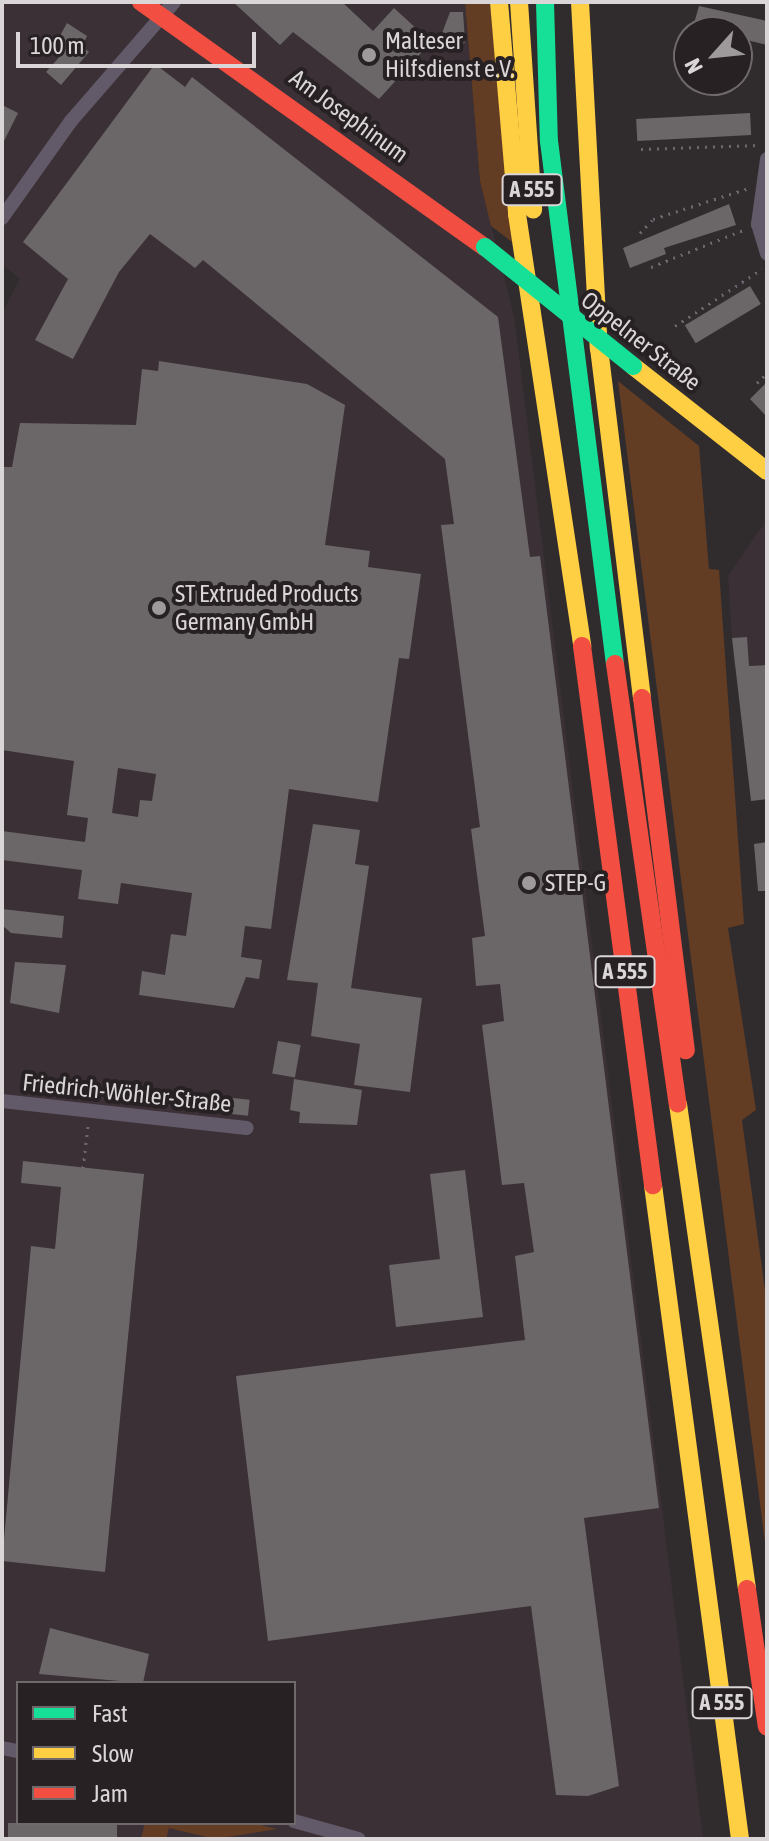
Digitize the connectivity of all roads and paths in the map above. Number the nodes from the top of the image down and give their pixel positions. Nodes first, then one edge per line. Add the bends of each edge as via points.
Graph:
1 (141, 2) edge
2 (499, 2) edge
3 (519, 2) edge
4 (545, 2) edge
5 (571, 2) edge
6 (580, 2) edge
7 (168, 8) edge
8 (767, 145) edge
9 (641, 149) dead end
10 (767, 159) edge
11 (760, 184) junction
12 (2, 218) edge
13 (758, 224) junction
14 (640, 233) dead end
15 (485, 247) joint
16 (767, 254) edge
17 (767, 266) edge
18 (651, 267) dead end
19 (675, 326) dead end
20 (767, 373) edge
21 (546, 377) junction
22 (757, 383) dead end
23 (767, 471) edge
24 (635, 803) junction
25 (2, 1101) edge
26 (90, 1110) junction
27 (247, 1128) dead end
28 (83, 1168) dead end
29 (729, 1447) junction
30 (767, 1727) edge
31 (296, 1822) edge
32 (359, 1839) edge
33 (740, 1839) edge

1 - 7 main road, Am Josephinum
2 - 21 main road via 515,200
3 - 21 main road, A 555
4 - 24 main road, A 555 via 559,255
5 - 24 main road via 587,311
6 - 29 main road via 599,348 734,1408
7 - 12 street via 71,121
7 - 15 main road, Am Josephinum
8 - 9 path
10 - 11 street
11 - 13 street
11 - 14 path via 653,219
13 - 16 street
13 - 18 path
15 - 23 main road, Oppelner Straße, bridge
17 - 19 path
20 - 22 path
21 - 33 main road, A 555
24 - 29 main road, A 555
25 - 26 street, Friedrich-Wöhler-Straße
26 - 27 street, Friedrich-Wöhler-Straße
26 - 28 path
29 - 30 main road, A 555
31 - 32 street

